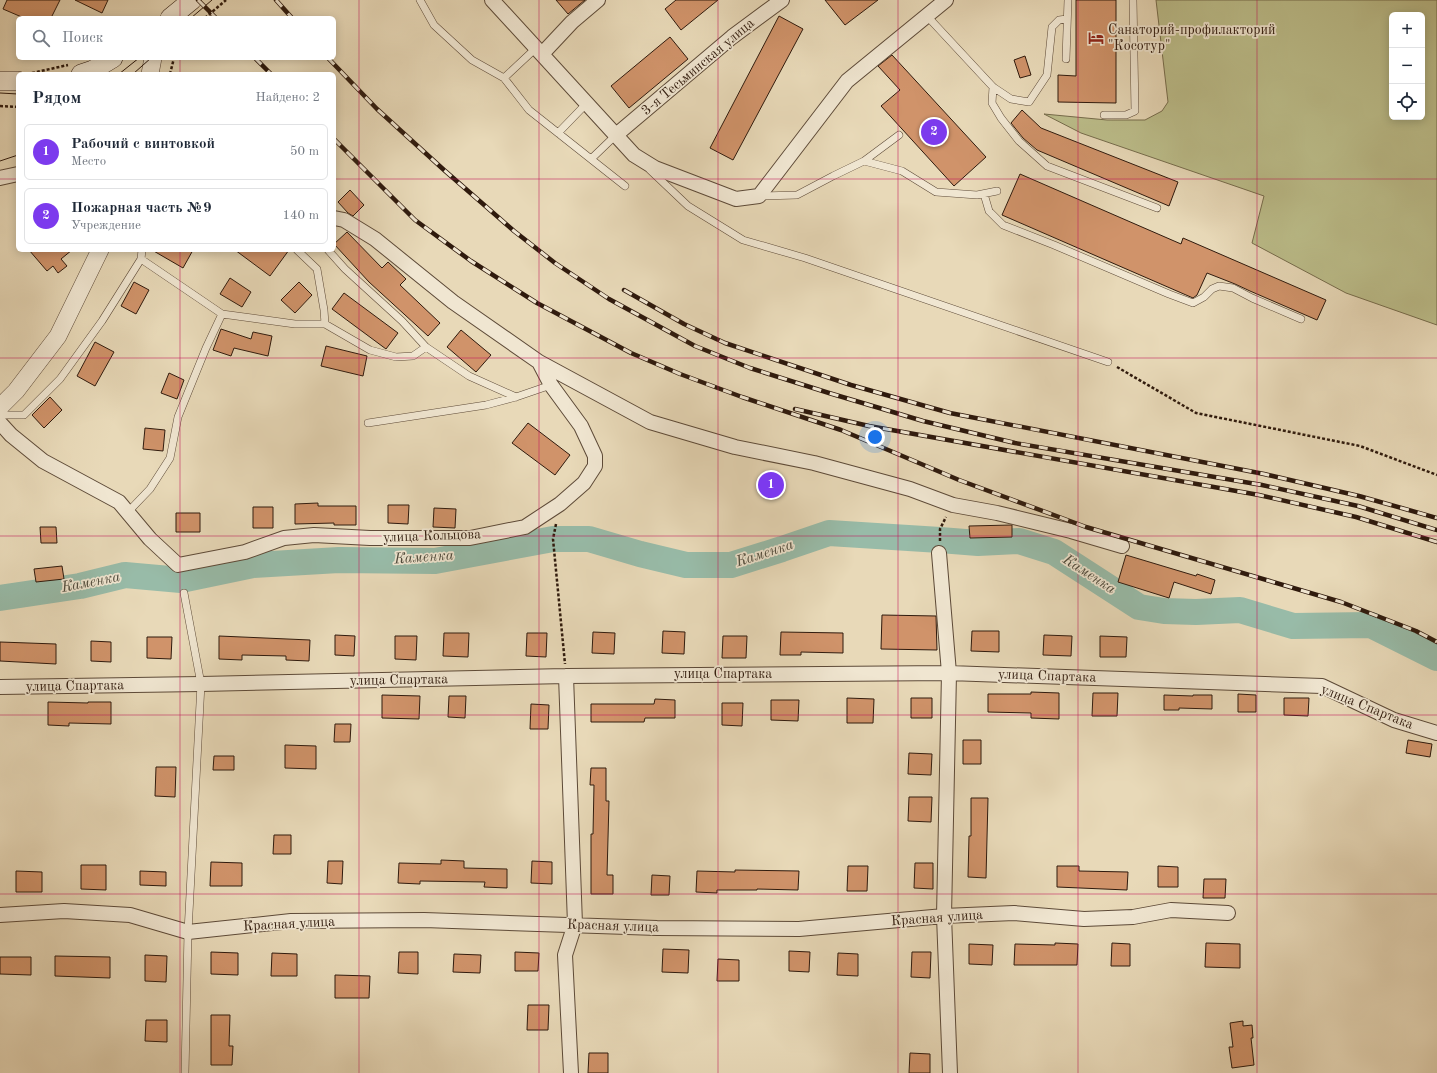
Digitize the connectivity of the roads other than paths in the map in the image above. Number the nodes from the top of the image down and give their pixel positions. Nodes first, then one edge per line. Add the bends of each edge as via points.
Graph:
1 (192, 0) edge
2 (420, 0) edge
3 (492, 0) edge
4 (598, 0) edge
5 (782, 0) edge
6 (946, 0) edge
7 (1068, 0) edge
8 (1133, 0) edge
9 (172, 16) edge
10 (927, 16) junction
11 (1067, 19) junction
12 (539, 51) junction
13 (1066, 58) dead end
14 (110, 60) edge
15 (153, 60) edge
16 (78, 68) edge
17 (150, 72) edge
18 (504, 78) junction
19 (0, 81) edge
20 (16, 81) edge
21 (993, 87) junction
22 (587, 103) junction
23 (1104, 115) dead end
24 (558, 133) junction
25 (616, 135) junction
26 (899, 135) dead end
27 (634, 155) junction
28 (591, 159) junction
29 (864, 161) junction
30 (16, 174) edge
31 (0, 178) edge
32 (624, 186) dead end
33 (997, 191) dead end
34 (984, 194) junction
35 (759, 196) junction
36 (1157, 208) dead end
37 (336, 218) edge
38 (99, 252) edge
39 (142, 252) edge
40 (299, 252) edge
41 (330, 252) edge
42 (141, 259) junction
43 (222, 314) junction
44 (1301, 319) dead end
45 (325, 324) junction
46 (426, 347) junction
47 (539, 362) junction
48 (1108, 362) road end
49 (551, 385) junction
50 (16, 391) junction
51 (0, 396) edge
52 (516, 397) junction
53 (0, 407) edge
54 (0, 415) edge
55 (0, 423) edge
56 (368, 423) dead end
57 (128, 512) junction
58 (1122, 546) dead end
59 (939, 553) dead end
60 (184, 593) dead end
61 (949, 673) junction
62 (566, 676) junction
63 (201, 684) junction
64 (0, 687) edge
65 (1437, 732) edge
66 (1228, 913) dead end
67 (0, 915) edge
68 (944, 916) junction
69 (575, 924) junction
70 (188, 932) junction
71 (185, 1073) edge
72 (571, 1073) edge
73 (950, 1073) edge

1 - 9 main road
2 - 18 lane via 434,24 472,60
3 - 12 street
4 - 12 street
5 - 25 street, 3-я Тесьминская улица via 732,37
6 - 10 street
7 - 11 lane
8 - 23 lane via 1135,111 1126,115
10 - 21 lane
10 - 35 street via 848,82
11 - 13 lane
11 - 21 lane via 1059,20 1052,27 1047,76 1029,102 1011,99
12 - 18 lane
12 - 22 street
14 - 16 main road via 93,70
15 - 17 street
18 - 24 lane via 529,110
19 - 20 main road
21 - 36 lane via 992,103 1002,118 1019,142 1047,166
22 - 24 lane
22 - 25 street
24 - 28 lane
25 - 27 street
25 - 28 lane
26 - 29 lane
27 - 35 street via 655,168 736,199
27 - 48 lane via 688,206 744,240 804,258
28 - 32 lane
29 - 34 lane via 902,171 936,192
29 - 35 lane via 797,196
30 - 31 street
33 - 34 lane
34 - 44 lane via 989,211 1003,225 1054,244 1169,294 1193,303 1219,286 1233,288
37 - 47 street, улица Кольцова via 344,220 375,239 453,302
38 - 50 street via 58,336
39 - 42 lane
40 - 45 lane via 317,269
41 - 46 lane
42 - 43 lane
42 - 54 lane via 102,321 60,379 24,415
43 - 45 lane via 295,324
43 - 57 lane via 178,417 170,458 150,490
45 - 46 lane via 370,350 396,357 413,356
46 - 52 lane via 470,376
47 - 49 street, улица Кольцова
47 - 58 street via 650,422 735,447 814,463 895,485 953,505 997,513
49 - 52 lane
49 - 57 street, улица Кольцова via 581,426 595,456 595,466 584,483 560,504 525,528 470,538 314,535 284,538 246,552 178,565 150,539
50 - 51 street
50 - 53 street
52 - 56 lane via 486,405
55 - 57 street, улица Кольцова via 43,461 119,502
59 - 61 street
60 - 63 lane
61 - 62 street, улица Спартака
61 - 65 street, улица Спартака via 1322,686 1394,720
61 - 68 street
62 - 63 street, улица Спартака
62 - 69 street
63 - 64 street, улица Спартака
63 - 70 lane
66 - 68 street, Красная улица via 1171,910 1133,917 1084,919 1014,913
67 - 70 street, Красная улица via 64,911 130,915
68 - 69 street, Красная улица via 800,929 688,929
68 - 73 street
69 - 70 street, Красная улица via 424,920 291,921
69 - 72 street via 565,954
70 - 71 lane

